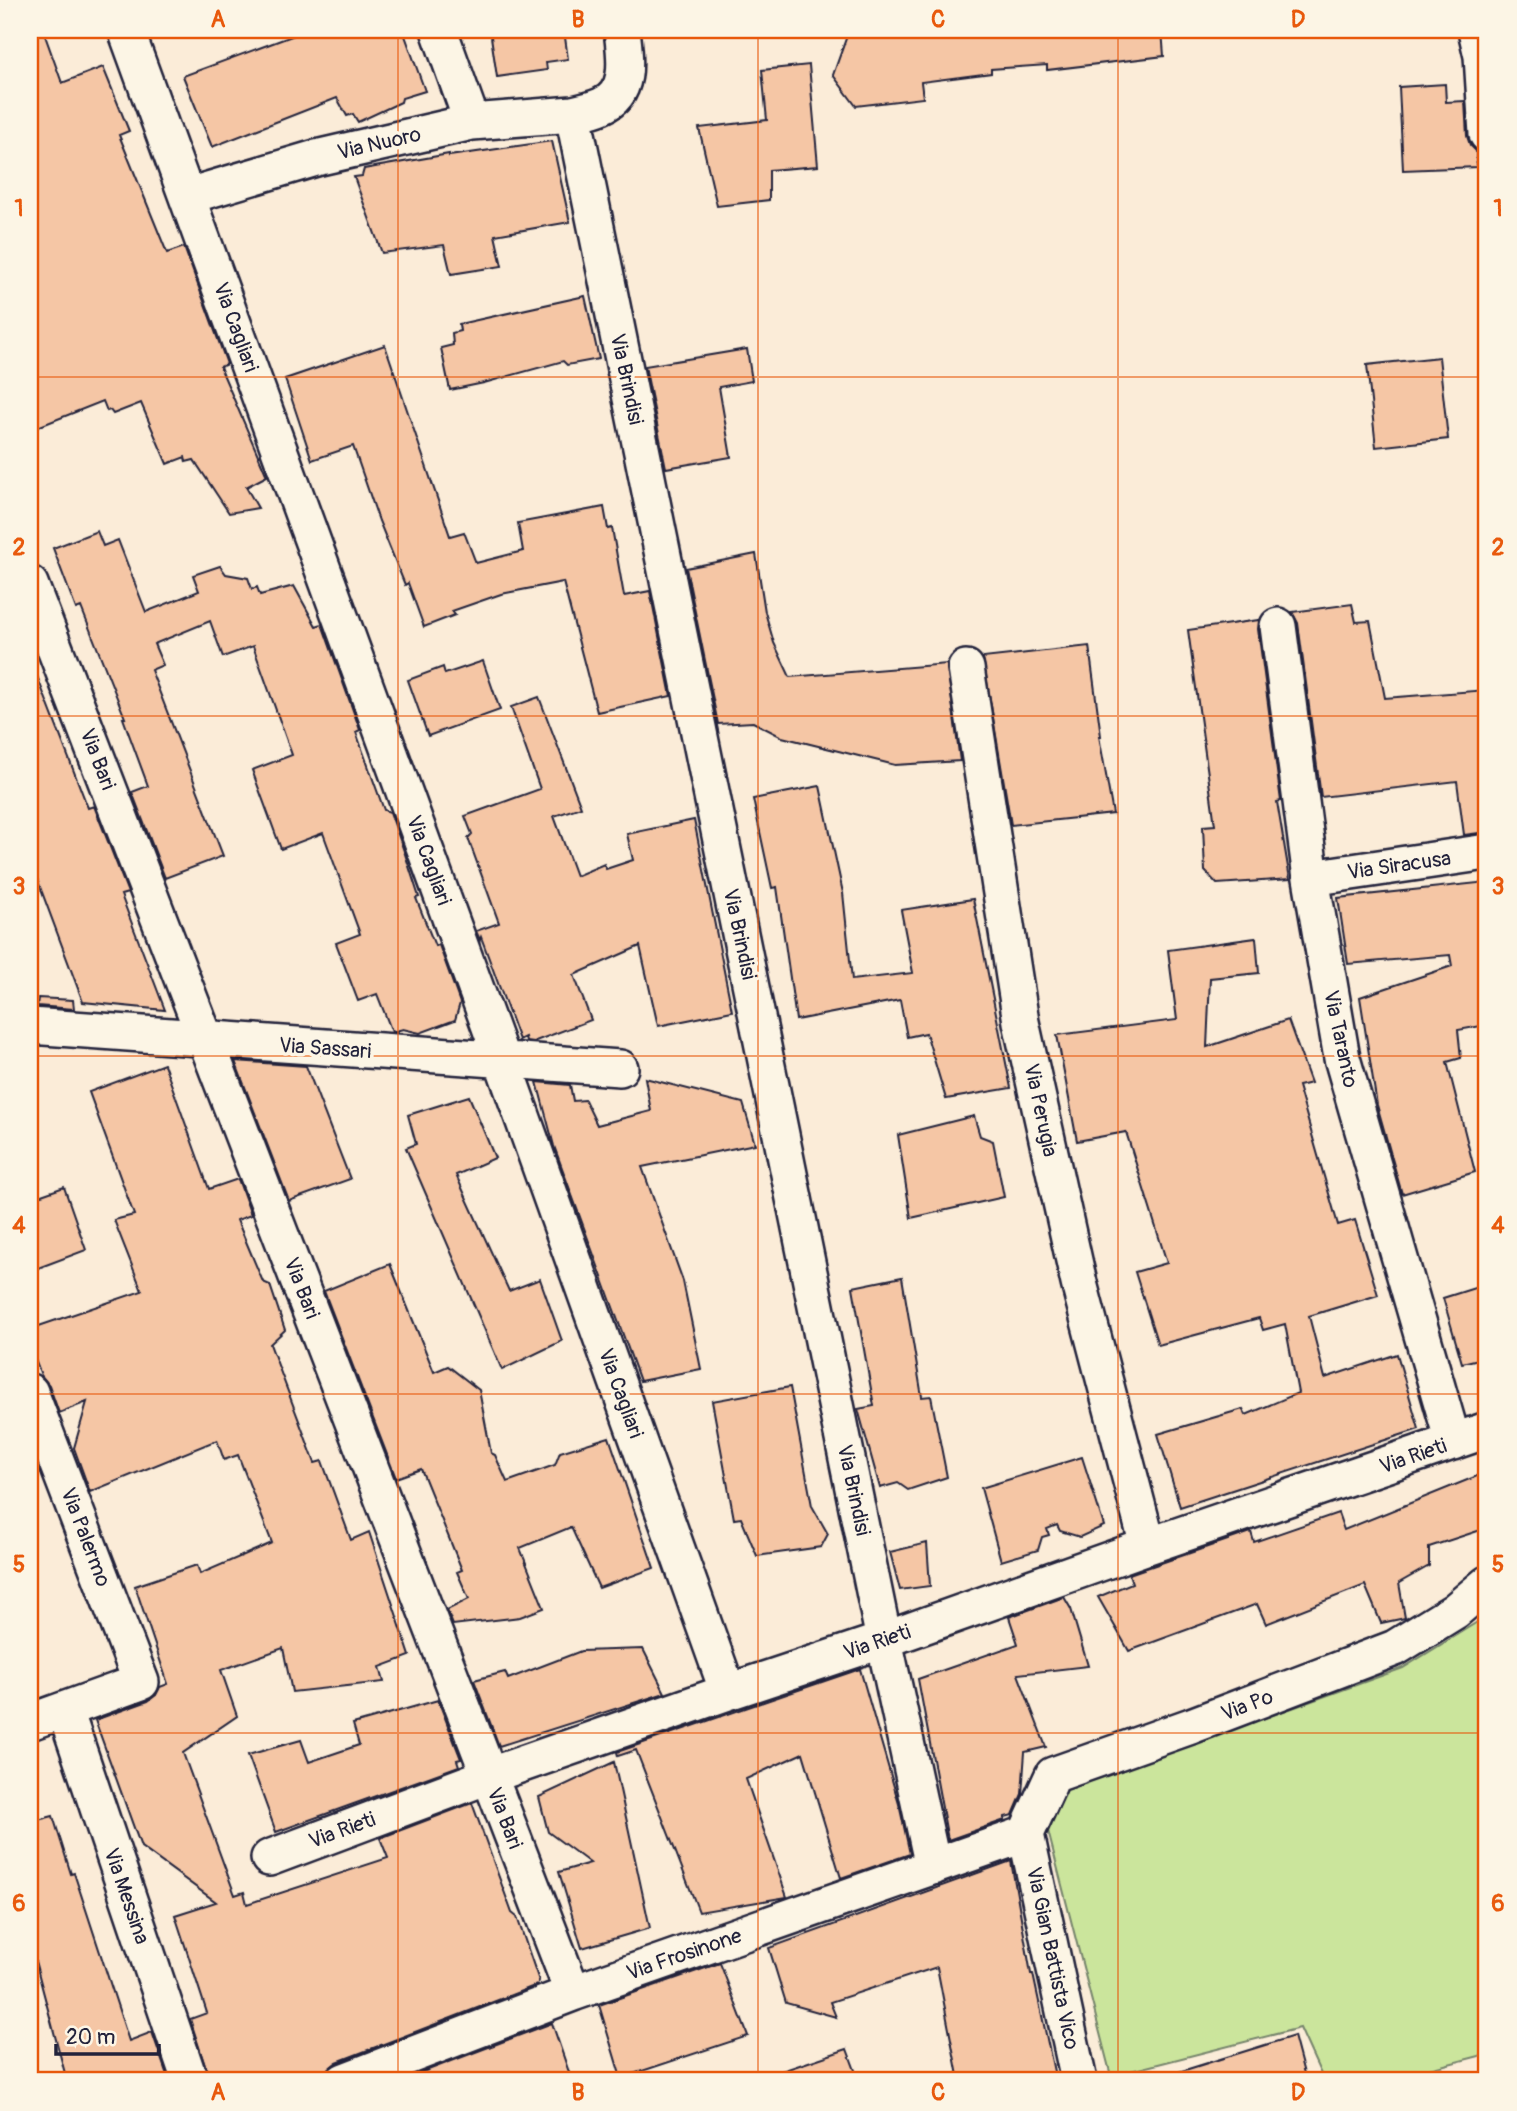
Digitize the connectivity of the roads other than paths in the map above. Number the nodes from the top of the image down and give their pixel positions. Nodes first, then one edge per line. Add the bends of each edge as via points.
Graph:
1 (126, 30) edge
2 (439, 30) edge
3 (622, 30) edge
4 (1476, 30) edge
5 (573, 114) junction
6 (472, 121) junction
7 (1487, 134) edge
8 (188, 196) junction
9 (30, 584) edge
10 (1278, 626) dead end
11 (966, 668) dead end
12 (1487, 852) edge
13 (1311, 878) junction
14 (30, 1026) edge
15 (207, 1040) junction
16 (502, 1060) junction
17 (620, 1068) dead end
18 (30, 1392) edge
19 (1487, 1430) edge
20 (1453, 1442) junction
21 (1148, 1545) junction
22 (1487, 1584) edge
23 (884, 1640) junction
24 (727, 1692) junction
25 (65, 1710) junction
26 (30, 1722) edge
27 (488, 1776) junction
28 (1026, 1834) junction
29 (269, 1858) dead end
30 (933, 1867) junction
31 (573, 1993) junction
32 (190, 2081) edge
33 (344, 2081) edge
34 (1079, 2081) edge

1 - 8 street, Via Cagliari
2 - 6 street
3 - 5 street via 626,71 616,95 603,106
4 - 7 street
5 - 6 street, Via Nuoro
5 - 23 street, Via Brindisi
6 - 8 street, Via Nuoro via 316,158
8 - 16 street, Via Cagliari
9 - 15 street, Via Bari
10 - 13 street, Via Taranto
11 - 21 street, Via Perugia via 1021,1022 1079,1283
12 - 13 street, Via Siracusa
13 - 20 street, Via Taranto via 1342,1058
14 - 15 street, Via Sassari
15 - 16 street, Via Sassari
15 - 27 street, Via Bari
16 - 17 street, Via Sassari
16 - 24 street, Via Cagliari
18 - 25 street, Via Palermo via 141,1682
19 - 20 street, Via Rieti
20 - 21 street, Via Rieti
21 - 23 street, Via Rieti
22 - 28 street, Via Po via 1455,1611 1395,1648 1053,1775
23 - 24 street, Via Rieti
23 - 30 street, Via Brindisi
24 - 27 street, Via Rieti
25 - 26 street
25 - 32 street, Via Messina
27 - 29 street, Via Rieti
27 - 31 street, Via Bari
28 - 30 street, Via Frosinone
28 - 34 street, Via Gian Battista Vico
30 - 31 street, Via Frosinone
31 - 33 street, Via Frosinone

